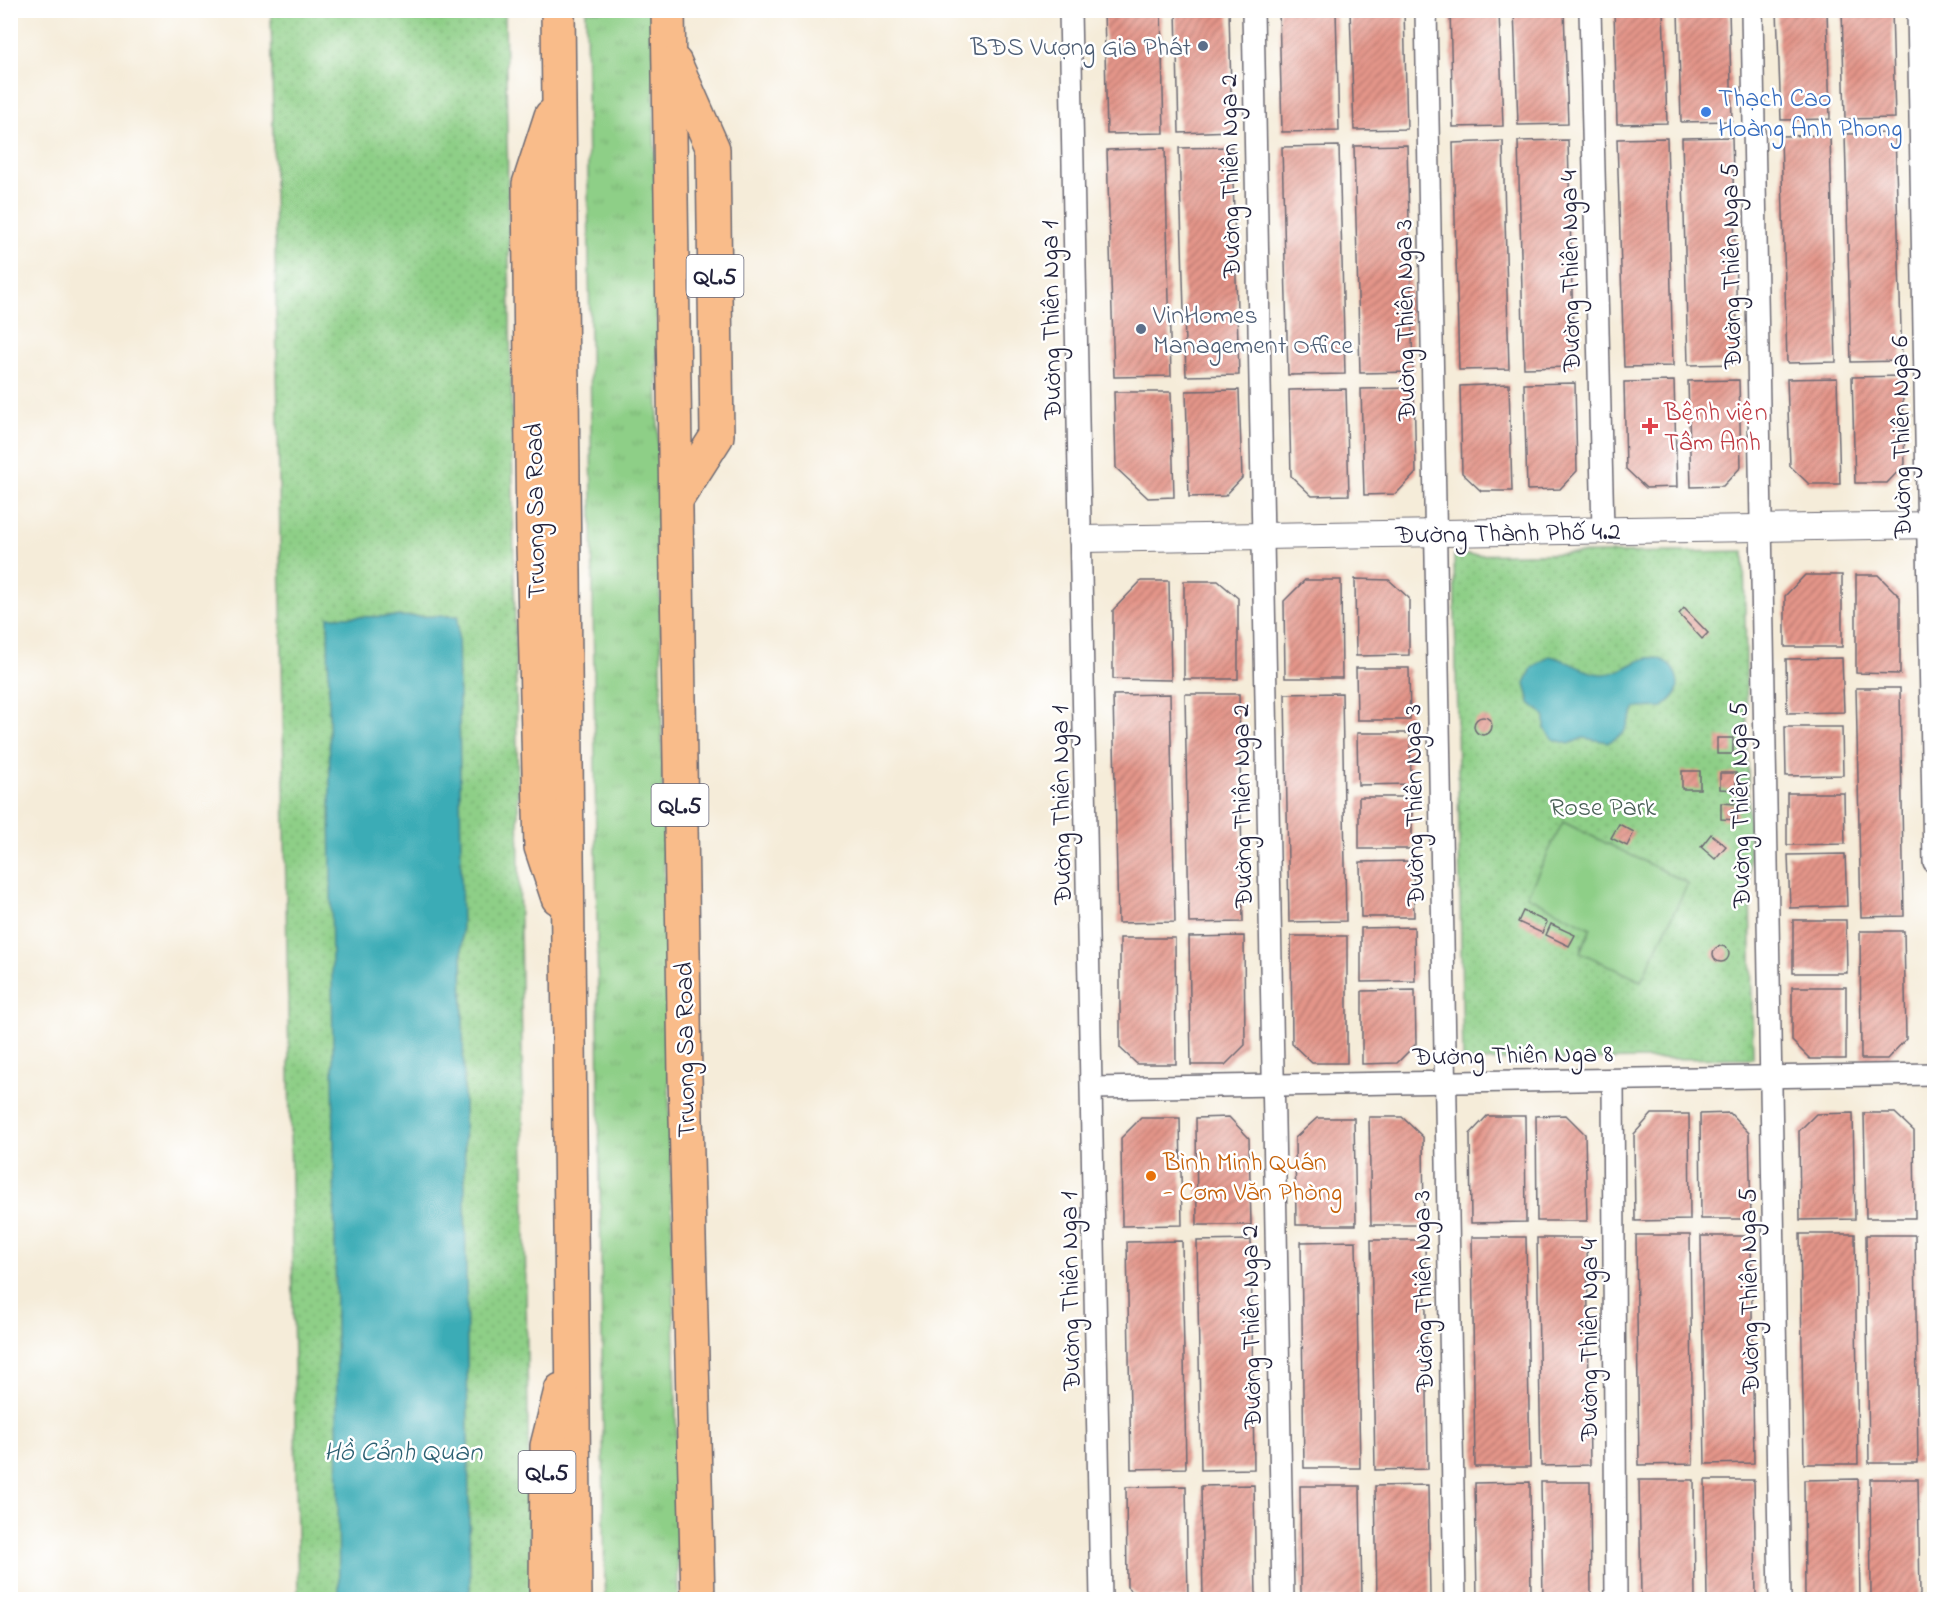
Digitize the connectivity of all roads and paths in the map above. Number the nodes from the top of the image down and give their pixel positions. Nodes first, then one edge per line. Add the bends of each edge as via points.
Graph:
1 (558, 10) edge
2 (668, 10) edge
3 (1070, 10) edge
4 (1253, 10) edge
5 (1426, 10) edge
6 (1590, 10) edge
7 (1752, 10) edge
8 (1918, 10) edge
9 (1931, 525) edge
10 (1761, 528) junction
11 (1603, 530) junction
12 (1435, 533) junction
13 (1263, 536) junction
14 (1082, 538) junction
15 (1935, 862) edge
16 (1935, 1074) edge
17 (1771, 1077) junction
18 (1613, 1080) junction
19 (1445, 1083) junction
20 (1273, 1085) junction
21 (1093, 1088) junction
22 (573, 1347) junction
23 (546, 1599) edge
24 (575, 1599) edge
25 (698, 1599) edge
26 (1101, 1599) edge
27 (1282, 1599) edge
28 (1455, 1599) edge
29 (1616, 1599) edge
30 (1780, 1599) edge

1 - 22 highway, Truong Sa Road / QL.5
2 - 25 highway, Truong Sa Road / QL.5 via 685,1076
3 - 14 street, Đường Thiên Nga 1
4 - 13 street, Đường Thiên Nga 2
5 - 12 street, Đường Thiên Nga 3
6 - 11 street, Đường Thiên Nga 4
7 - 10 street, Đường Thiên Nga 5
8 - 9 street, Đường Thiên Nga 6
9 - 10 street, Đường Thành Phố 4.2
9 - 15 street, Đường Thiên Nga 6
10 - 11 street, Đường Thành Phố 4.2
10 - 17 street, Đường Thiên Nga 5
11 - 12 street, Đường Thành Phố 4.2
12 - 13 street, Đường Thành Phố 4.2
12 - 19 street, Đường Thiên Nga 3
13 - 14 street, Đường Thành Phố 4.2
13 - 20 street, Đường Thiên Nga 2
14 - 21 street, Đường Thiên Nga 1
16 - 17 street, Đường Thiên Nga 8
17 - 18 street, Đường Thiên Nga 8
17 - 30 street, Đường Thiên Nga 5
18 - 19 street, Đường Thiên Nga 8
18 - 29 street, Đường Thiên Nga 4
19 - 20 street, Đường Thiên Nga 8
19 - 28 street, Đường Thiên Nga 3
20 - 21 street, Đường Thiên Nga 8
20 - 27 street, Đường Thiên Nga 2
21 - 26 street, Đường Thiên Nga 1
22 - 23 highway, Truong Sa Road / QL.5 via 547,1446
22 - 24 highway, Truong Sa Road / QL.5

